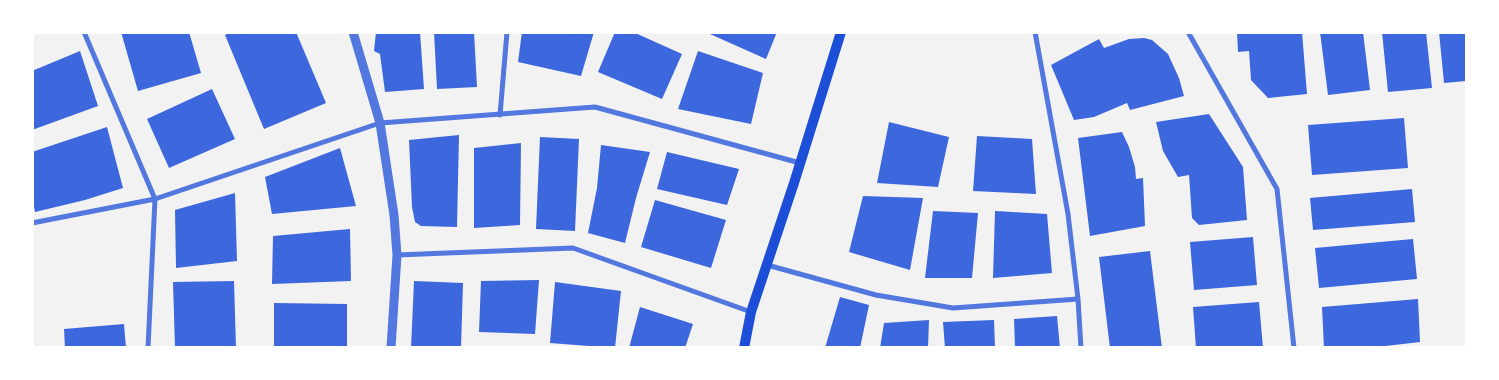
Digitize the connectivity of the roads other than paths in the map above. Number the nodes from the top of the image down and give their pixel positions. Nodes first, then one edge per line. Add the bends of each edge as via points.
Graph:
1 (84, 32) edge
2 (353, 32) edge
3 (507, 32) edge
4 (841, 32) edge
5 (1035, 32) edge
6 (1188, 32) edge
7 (500, 115) junction
8 (380, 123) junction
9 (800, 163) junction
10 (155, 199) junction
11 (32, 223) edge
12 (397, 255) junction
13 (766, 265) junction
14 (1078, 299) junction
15 (751, 312) junction
16 (148, 348) edge
17 (391, 348) edge
18 (744, 348) edge
19 (1081, 348) edge
20 (1294, 348) edge

1 - 10 street
2 - 8 street
3 - 7 street
4 - 9 main road
5 - 14 street via 1068,214
6 - 20 street via 1277,189
7 - 8 street
7 - 9 street via 595,106
8 - 10 street
8 - 12 street
9 - 13 main road
10 - 11 street
10 - 16 street
12 - 15 street via 573,248
12 - 17 street
13 - 14 street via 876,295 953,308
13 - 15 main road
14 - 19 street
15 - 18 main road

